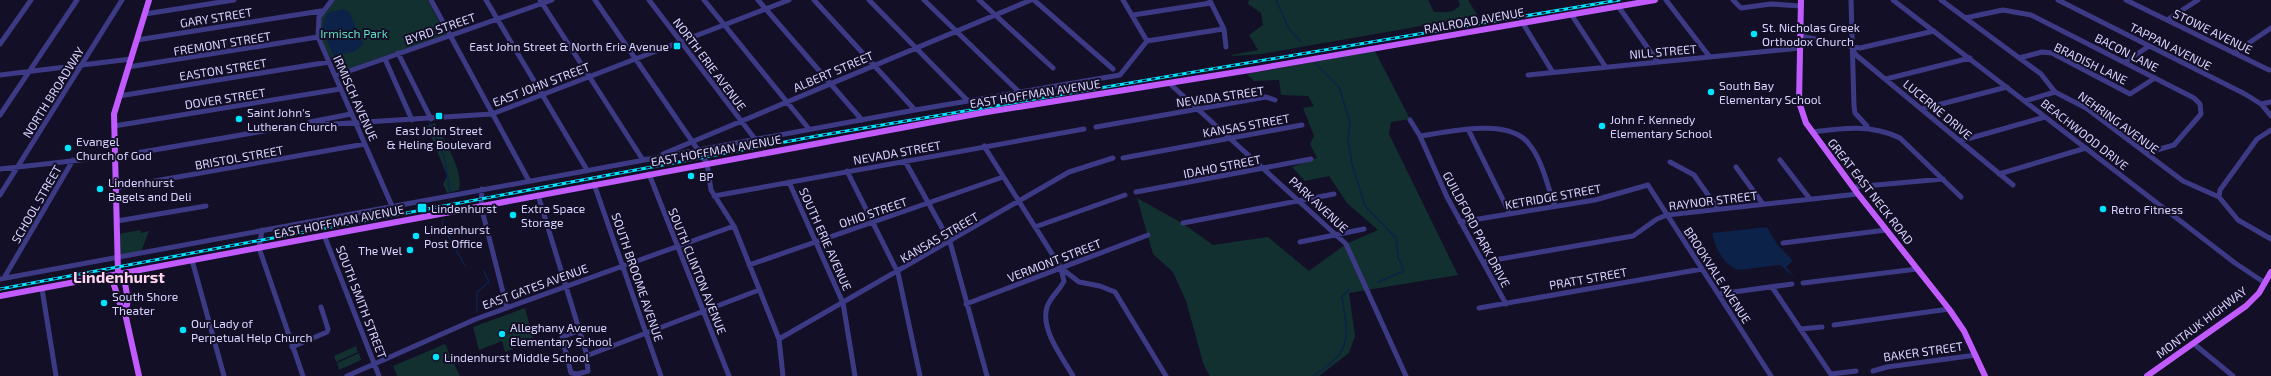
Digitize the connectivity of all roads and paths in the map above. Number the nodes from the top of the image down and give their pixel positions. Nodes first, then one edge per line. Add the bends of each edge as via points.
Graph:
1 (31, 0) edge
2 (77, 0) edge
3 (122, 0) edge
4 (149, 0) edge
5 (234, 0) edge
6 (332, 0) edge
7 (431, 0) edge
8 (486, 0) edge
9 (552, 0) edge
10 (595, 0) edge
11 (649, 0) edge
12 (704, 0) edge
13 (758, 0) edge
14 (789, 0) edge
15 (814, 0) edge
16 (869, 0) edge
17 (924, 0) edge
18 (980, 0) edge
19 (1031, 0) edge
20 (1034, 0) edge
21 (1123, 0) edge
22 (1655, 0) edge
23 (1666, 0) edge
24 (1733, 0) edge
25 (1851, 0) edge
26 (1893, 0) edge
27 (1941, 0) edge
28 (2058, 0) edge
29 (2126, 0) edge
30 (2198, 0) edge
31 (1210, 1) edge
32 (541, 2) edge
33 (1801, 3) edge
34 (1618, 6) junction
35 (766, 9) junction
36 (322, 11) junction
37 (145, 14) junction
38 (1571, 14) junction
39 (995, 15) junction
40 (1132, 15) junction
41 (1965, 18) junction
42 (497, 19) junction
43 (2167, 20) junction
44 (1522, 22) junction
45 (724, 25) junction
46 (2271, 28) edge
47 (1223, 29) junction
48 (956, 31) junction
49 (1934, 31) junction
50 (450, 36) junction
51 (1800, 36) junction
52 (318, 37) junction
53 (137, 40) junction
54 (1147, 41) junction
55 (681, 42) junction
56 (0, 44) edge
57 (2149, 46) junction
58 (1226, 47) dead end
59 (916, 48) junction
60 (1800, 48) junction
61 (1852, 48) junction
62 (398, 53) junction
63 (2234, 53) junction
64 (1709, 56) junction
65 (1319, 58) joint
66 (1970, 58) junction
67 (2019, 58) junction
68 (131, 59) junction
69 (385, 59) junction
70 (636, 59) junction
71 (1657, 61) junction
72 (329, 62) junction
73 (2125, 62) junction
74 (82, 65) junction
75 (874, 65) junction
76 (1605, 66) junction
77 (128, 67) junction
78 (1053, 68) dead end
79 (1113, 70) dead end
80 (2270, 70) dead end
81 (30, 71) junction
82 (1552, 72) junction
83 (0, 75) edge
84 (1528, 75) dead end
85 (335, 76) junction
86 (589, 76) junction
87 (2155, 78) junction
88 (1886, 79) junction
89 (831, 83) junction
90 (1169, 83) junction
91 (2007, 87) junction
92 (340, 89) junction
93 (1019, 92) junction
94 (2055, 92) junction
95 (2130, 94) junction
96 (542, 95) junction
97 (120, 96) junction
98 (2133, 99) dead end
99 (967, 100) junction
100 (1275, 100) dead end
101 (2025, 101) junction
102 (787, 102) junction
103 (2271, 102) edge
104 (2261, 104) junction
105 (1198, 109) junction
106 (1922, 109) junction
107 (915, 110) junction
108 (351, 114) junction
109 (492, 114) junction
110 (0, 115) edge
111 (2045, 116) junction
112 (2271, 116) edge
113 (431, 119) junction
114 (412, 120) junction
115 (862, 120) junction
116 (1410, 120) dead end
117 (740, 121) junction
118 (355, 123) junction
119 (1302, 125) dead end
120 (114, 126) junction
121 (1867, 126) junction
122 (287, 127) junction
123 (1096, 127) dead end
124 (809, 129) junction
125 (1084, 129) dead end
126 (2271, 130) edge
127 (1469, 131) junction
128 (1812, 132) junction
129 (1420, 136) junction
130 (1230, 138) junction
131 (755, 139) junction
132 (694, 141) junction
133 (1960, 141) junction
134 (365, 144) junction
135 (984, 146) junction
136 (2086, 148) junction
137 (699, 149) junction
138 (2146, 153) junction
139 (114, 156) junction
140 (1113, 158) dead end
141 (1123, 158) dead end
142 (1311, 159) dead end
143 (73, 160) junction
144 (643, 160) junction
145 (1780, 160) dead end
146 (905, 161) junction
147 (707, 162) junction
148 (1670, 162) dead end
149 (18, 167) junction
150 (1736, 167) dead end
151 (1263, 168) junction
152 (0, 169) edge
153 (587, 170) junction
154 (847, 172) junction
155 (649, 174) junction
156 (1999, 174) junction
157 (1003, 177) junction
158 (1943, 179) junction
159 (529, 181) junction
160 (789, 182) junction
161 (594, 184) junction
162 (1648, 185) joint
163 (2013, 185) dead end
164 (1854, 187) junction
165 (115, 188) junction
166 (482, 189) junction
167 (1136, 192) dead end
168 (1334, 194) dead end
169 (1858, 194) junction
170 (0, 195) edge
171 (538, 195) junction
172 (1125, 195) dead end
173 (714, 196) junction
174 (1961, 197) dead end
175 (2219, 197) junction
176 (1810, 199) junction
177 (1299, 200) junction
178 (1019, 202) junction
179 (928, 203) junction
180 (1763, 204) junction
181 (206, 206) dead end
182 (392, 206) junction
183 (481, 206) junction
184 (1555, 206) junction
185 (1718, 209) junction
186 (1510, 214) junction
187 (1667, 215) junction
188 (117, 222) junction
189 (873, 222) junction
190 (1460, 222) junction
191 (1182, 223) dead end
192 (734, 226) junction
193 (1035, 227) junction
194 (1364, 229) dead end
195 (262, 230) junction
196 (1886, 230) junction
197 (1336, 234) junction
198 (324, 235) junction
199 (1148, 235) dead end
200 (2271, 239) edge
201 (816, 241) junction
202 (950, 242) junction
203 (1300, 242) dead end
204 (1783, 244) dead end
205 (678, 247) junction
206 (259, 248) junction
207 (118, 257) junction
208 (192, 260) junction
209 (1483, 262) junction
210 (749, 264) junction
211 (622, 266) junction
212 (1061, 268) junction
213 (1702, 269) junction
214 (1917, 269) junction
215 (898, 272) junction
216 (2271, 272) edge
217 (118, 274) junction
218 (2, 278) edge
219 (1803, 283) dead end
220 (2266, 283) junction
221 (1792, 284) dead end
222 (1772, 286) junction
223 (565, 287) junction
224 (42, 289) junction
225 (759, 290) junction
226 (1718, 294) junction
227 (0, 296) edge
228 (843, 303) junction
229 (966, 304) junction
230 (1506, 304) junction
231 (321, 307) dead end
232 (506, 308) junction
233 (1478, 308) dead end
234 (125, 309) junction
235 (1949, 309) junction
236 (704, 311) junction
237 (1834, 325) dead end
238 (1822, 327) dead end
239 (1800, 330) junction
240 (578, 331) junction
241 (646, 333) junction
242 (779, 340) junction
243 (2194, 344) junction
244 (292, 347) junction
245 (1976, 355) junction
246 (586, 356) junction
247 (374, 364) junction
248 (1873, 371) dead end
249 (1856, 372) dead end
250 (1832, 375) edge
251 (56, 376) edge
252 (139, 376) edge
253 (224, 376) edge
254 (303, 376) edge
255 (348, 376) edge
256 (379, 376) edge
257 (661, 376) edge
258 (729, 376) edge
259 (783, 376) edge
260 (855, 376) edge
261 (920, 376) edge
262 (987, 376) edge
263 (1073, 376) edge
264 (1166, 376) edge
265 (1406, 376) edge
266 (1771, 376) edge
267 (1985, 376) edge
268 (2147, 376) edge
269 (2233, 376) edge

1 - 56 street
2 - 81 street
3 - 74 street, NORTH BROADWAY
4 - 37 main road
5 - 37 street
6 - 36 street, IRMISCH AVENUE
7 - 50 street
8 - 42 street
9 - 32 street, BYRD STREET
10 - 70 street
11 - 55 street, NORTH ERIE AVENUE
12 - 45 street
13 - 35 street
14 - 35 street, EAST JOHN STREET
15 - 75 street
16 - 59 street
17 - 48 street
18 - 39 street
19 - 39 street, ALBERT STREET
20 - 79 street
21 - 40 street
22 - 34 main road, RAILROAD AVENUE
23 - 64 street
24 - 33 street via 1741,8
25 - 61 street
26 - 49 street, BEACHWOOD DRIVE
27 - 41 street, NEHRING AVENUE
28 - 57 street, TAPPAN AVENUE
29 - 43 street, STOWE AVENUE
30 - 43 street
31 - 40 street
31 - 47 street
32 - 42 street, BYRD STREET
32 - 86 street
33 - 51 main road, GREAT EAST NECK ROAD
34 - 38 main road, RAILROAD AVENUE
34 - 71 street
35 - 45 street, EAST JOHN STREET
35 - 89 street
36 - 52 street, IRMISCH AVENUE via 316,25
36 - 53 street, GARY STREET
37 - 53 main road
38 - 44 main road, RAILROAD AVENUE
38 - 76 street
39 - 48 street, ALBERT STREET
39 - 78 street
40 - 54 street
41 - 67 street, NEHRING AVENUE
41 - 73 street, BACON LANE via 2003,10 2031,15
42 - 50 street, BYRD STREET
42 - 96 street
43 - 63 street, STOWE AVENUE
44 - 65 main road, RAILROAD AVENUE
44 - 82 street
45 - 55 street, EAST JOHN STREET
45 - 102 street
46 - 63 street
47 - 54 street
47 - 58 street
48 - 59 street, ALBERT STREET
48 - 93 street
49 - 61 street
49 - 66 street, BEACHWOOD DRIVE
50 - 62 street, BYRD STREET
50 - 109 street
51 - 60 main road, GREAT EAST NECK ROAD
51 - 61 street
52 - 72 street, IRMISCH AVENUE
52 - 77 street, FREMONT STREET
53 - 68 main road
54 - 93 street, EAST HOFFMAN AVENUE via 1120,75
55 - 70 street, EAST JOHN STREET
55 - 117 street, NORTH ERIE AVENUE
57 - 73 street
57 - 104 street, TAPPAN AVENUE
59 - 75 street, ALBERT STREET
59 - 99 street
60 - 64 street, NILL STREET
60 - 128 main road, GREAT EAST NECK ROAD via 1799,102
61 - 88 street, LUCERNE DRIVE via 1856,55
61 - 121 street via 1855,113
62 - 69 street, BYRD STREET
62 - 113 street
63 - 80 street, STOWE AVENUE
64 - 71 street, NILL STREET
65 - 90 main road, EAST HOFFMAN AVENUE
66 - 88 street
66 - 91 street, BEACHWOOD DRIVE
67 - 94 street, NEHRING AVENUE via 2045,78
67 - 95 street, BRADISH LANE via 2042,52 2052,53
68 - 74 street
68 - 77 main road
69 - 85 street, BYRD STREET
69 - 114 street
70 - 86 street, EAST JOHN STREET
70 - 132 street
71 - 76 street, NILL STREET
72 - 85 street, IRMISCH AVENUE
72 - 97 street, EASTON STREET
73 - 87 street, BACON LANE
74 - 81 street
74 - 149 street, NORTH BROADWAY
75 - 89 street, ALBERT STREET
75 - 107 street
76 - 82 street, NILL STREET
77 - 97 main road
81 - 83 street
81 - 110 street
82 - 84 street, NILL STREET
85 - 92 street, IRMISCH AVENUE
86 - 96 street, EAST JOHN STREET
86 - 144 street
87 - 95 street, BRADISH LANE
87 - 138 street, BACON LANE via 2194,98 2202,114 2174,145
88 - 106 street, LUCERNE DRIVE
89 - 102 street, ALBERT STREET
89 - 115 street
90 - 105 street, PARK AVENUE
90 - 147 main road, EAST HOFFMAN AVENUE
91 - 101 street, BEACHWOOD DRIVE
91 - 106 street
92 - 108 street, IRMISCH AVENUE
92 - 120 street, DOVER STREET
93 - 99 street, EAST HOFFMAN AVENUE
94 - 101 street
94 - 138 street, NEHRING AVENUE via 2081,105
95 - 98 street, BRADISH LANE
96 - 109 street, EAST JOHN STREET
96 - 153 street
97 - 120 main road via 114,114
99 - 107 street, EAST HOFFMAN AVENUE
100 - 105 street, NEVADA STREET via 1266,97
101 - 111 street, BEACHWOOD DRIVE
102 - 117 street, ALBERT STREET
102 - 124 street
103 - 104 street
104 - 112 street, TAPPAN AVENUE
105 - 123 street, NEVADA STREET
105 - 130 street, PARK AVENUE
106 - 133 street, LUCERNE DRIVE
107 - 115 street, EAST HOFFMAN AVENUE
108 - 118 street, IRMISCH AVENUE
108 - 122 street, EAST JOHN STREET
109 - 113 street, EAST JOHN STREET
109 - 159 street
111 - 133 street
111 - 136 street, BEACHWOOD DRIVE
113 - 114 street, EAST JOHN STREET
114 - 118 street, EAST JOHN STREET
115 - 124 street, EAST HOFFMAN AVENUE
116 - 129 street, GUILDFORD PARK DRIVE
117 - 131 street, NORTH ERIE AVENUE
117 - 132 street, ALBERT STREET
118 - 122 street, EAST JOHN STREET
118 - 134 street, IRMISCH AVENUE
119 - 130 street, KANSAS STREET
120 - 139 main road
121 - 128 street
121 - 158 street via 1890,132 1900,138
122 - 139 street, EAST JOHN STREET
124 - 131 street, EAST HOFFMAN AVENUE
125 - 135 street, NEVADA STREET
126 - 175 street via 2257,139 2220,190
127 - 129 street
127 - 184 street via 1501,128 1526,138
127 - 186 street
128 - 164 main road, GREAT EAST NECK ROAD
129 - 190 street, GUILDFORD PARK DRIVE
130 - 141 street, KANSAS STREET
130 - 151 street, PARK AVENUE
131 - 137 street, EAST HOFFMAN AVENUE
132 - 137 street
132 - 144 street, ALBERT STREET
133 - 156 street, LUCERNE DRIVE
134 - 165 street, BRISTOL STREET
134 - 182 street, IRMISCH AVENUE
135 - 146 street, NEVADA STREET
135 - 157 street
136 - 156 street
136 - 220 street, BEACHWOOD DRIVE via 2235,264
137 - 144 street, EAST HOFFMAN AVENUE
137 - 147 street
138 - 175 street, NEHRING AVENUE via 2183,181
139 - 143 street, EAST JOHN STREET
139 - 165 main road
140 - 178 street, KANSAS STREET via 1070,172
142 - 151 street, IDAHO STREET
143 - 149 street, EAST JOHN STREET
143 - 218 street, SCHOOL STREET
144 - 153 street, EAST HOFFMAN AVENUE
145 - 176 street
146 - 154 street, NEVADA STREET
146 - 179 street
147 - 155 main road, EAST HOFFMAN AVENUE
147 - 173 street
148 - 185 street via 1694,175
149 - 152 street, EAST JOHN STREET
149 - 170 street, NORTH BROADWAY
150 - 180 street
151 - 167 street, IDAHO STREET
151 - 177 street, PARK AVENUE
153 - 159 street, EAST HOFFMAN AVENUE
154 - 160 street, NEVADA STREET
154 - 189 street
155 - 161 main road, EAST HOFFMAN AVENUE
155 - 205 street, SOUTH CLINTON AVENUE
156 - 163 street, LUCERNE DRIVE
157 - 178 street
157 - 179 street, OHIO STREET
158 - 164 street
158 - 174 street
159 - 166 street, EAST HOFFMAN AVENUE
160 - 173 street, NEVADA STREET
160 - 201 street, SOUTH ERIE AVENUE
161 - 171 main road, EAST HOFFMAN AVENUE
161 - 211 street, SOUTH BROOME AVENUE
162 - 184 street, KETRIDGE STREET via 1626,188 1608,197
162 - 187 street, BROOKVALE AVENUE
164 - 169 main road, GREAT EAST NECK ROAD
165 - 188 main road
166 - 182 street, EAST HOFFMAN AVENUE
166 - 183 street
168 - 177 street
169 - 176 street, RAYNOR STREET
169 - 196 main road, GREAT EAST NECK ROAD
171 - 183 main road, EAST HOFFMAN AVENUE
171 - 223 street
172 - 193 street
173 - 192 street
175 - 200 street, NEHRING AVENUE via 2238,220
176 - 180 street, RAYNOR STREET
177 - 191 street
177 - 197 street, PARK AVENUE
178 - 193 street
178 - 202 street, KANSAS STREET
179 - 189 street, OHIO STREET
179 - 202 street
180 - 185 street, RAYNOR STREET
181 - 188 street
182 - 195 street, EAST HOFFMAN AVENUE
183 - 198 main road, EAST HOFFMAN AVENUE
183 - 232 street
184 - 186 street, KETRIDGE STREET
185 - 187 street, RAYNOR STREET
186 - 190 street, KETRIDGE STREET
187 - 209 street, RAYNOR STREET via 1652,221 1642,233 1633,236
187 - 213 street, BROOKVALE AVENUE
188 - 207 main road
189 - 201 street, OHIO STREET
189 - 215 street
190 - 209 street, GUILDFORD PARK DRIVE
192 - 205 street, EAST GATES AVENUE
192 - 210 street
193 - 212 street
194 - 197 street
195 - 206 street
195 - 207 street, EAST HOFFMAN AVENUE
196 - 204 street
196 - 214 main road, GREAT EAST NECK ROAD
197 - 203 street
197 - 265 street, PARK AVENUE via 1346,244
198 - 206 main road, EAST HOFFMAN AVENUE
198 - 247 street, SOUTH SMITH STREET
199 - 212 street, VERMONT STREET
201 - 210 street, OHIO STREET
201 - 228 street, SOUTH ERIE AVENUE
202 - 215 street, KANSAS STREET
202 - 229 street
205 - 211 street, EAST GATES AVENUE
205 - 236 street, SOUTH CLINTON AVENUE
206 - 208 main road, EAST HOFFMAN AVENUE
206 - 244 street
207 - 217 main road
207 - 218 street, EAST HOFFMAN AVENUE
208 - 217 main road, EAST HOFFMAN AVENUE
208 - 253 street
209 - 230 street, GUILDFORD PARK DRIVE
210 - 225 street
211 - 223 street, EAST GATES AVENUE
211 - 241 street, SOUTH BROOME AVENUE
212 - 229 street, VERMONT STREET
212 - 263 street via 1064,281 1044,314 1049,331
212 - 264 street via 1079,282 1115,292
213 - 226 street, BROOKVALE AVENUE
213 - 230 street, PRATT STREET
214 - 219 street
214 - 235 main road, GREAT EAST NECK ROAD
215 - 228 street, KANSAS STREET
215 - 261 street
216 - 220 main road, MONTAUK HIGHWAY
217 - 224 main road, EAST HOFFMAN AVENUE
217 - 234 main road via 124,278 128,305
217 - 234 main road via 113,282 121,307
220 - 243 main road, MONTAUK HIGHWAY via 2246,306
221 - 222 street
222 - 226 street
222 - 239 street
223 - 232 street, EAST GATES AVENUE
223 - 240 street
224 - 227 main road, EAST HOFFMAN AVENUE
224 - 251 street
225 - 236 street
225 - 242 street
226 - 266 street, BROOKVALE AVENUE
228 - 242 street, KANSAS STREET
228 - 260 street, SOUTH ERIE AVENUE
229 - 262 street
230 - 233 street, PRATT STREET
231 - 244 street via 327,332
232 - 247 street, EAST GATES AVENUE
234 - 252 main road
235 - 237 street
235 - 245 main road, GREAT EAST NECK ROAD
236 - 241 street
236 - 258 street, SOUTH CLINTON AVENUE
238 - 239 street
239 - 250 street
240 - 246 street
240 - 246 street via 562,337 571,373 578,374 588,370
241 - 246 street
241 - 257 street, SOUTH BROOME AVENUE
242 - 259 street
243 - 268 main road, MONTAUK HIGHWAY
243 - 269 street
244 - 254 street
245 - 248 street, BAKER STREET
245 - 267 main road, GREAT EAST NECK ROAD
247 - 255 street, EAST GATES AVENUE
247 - 256 street, SOUTH SMITH STREET
249 - 250 street

